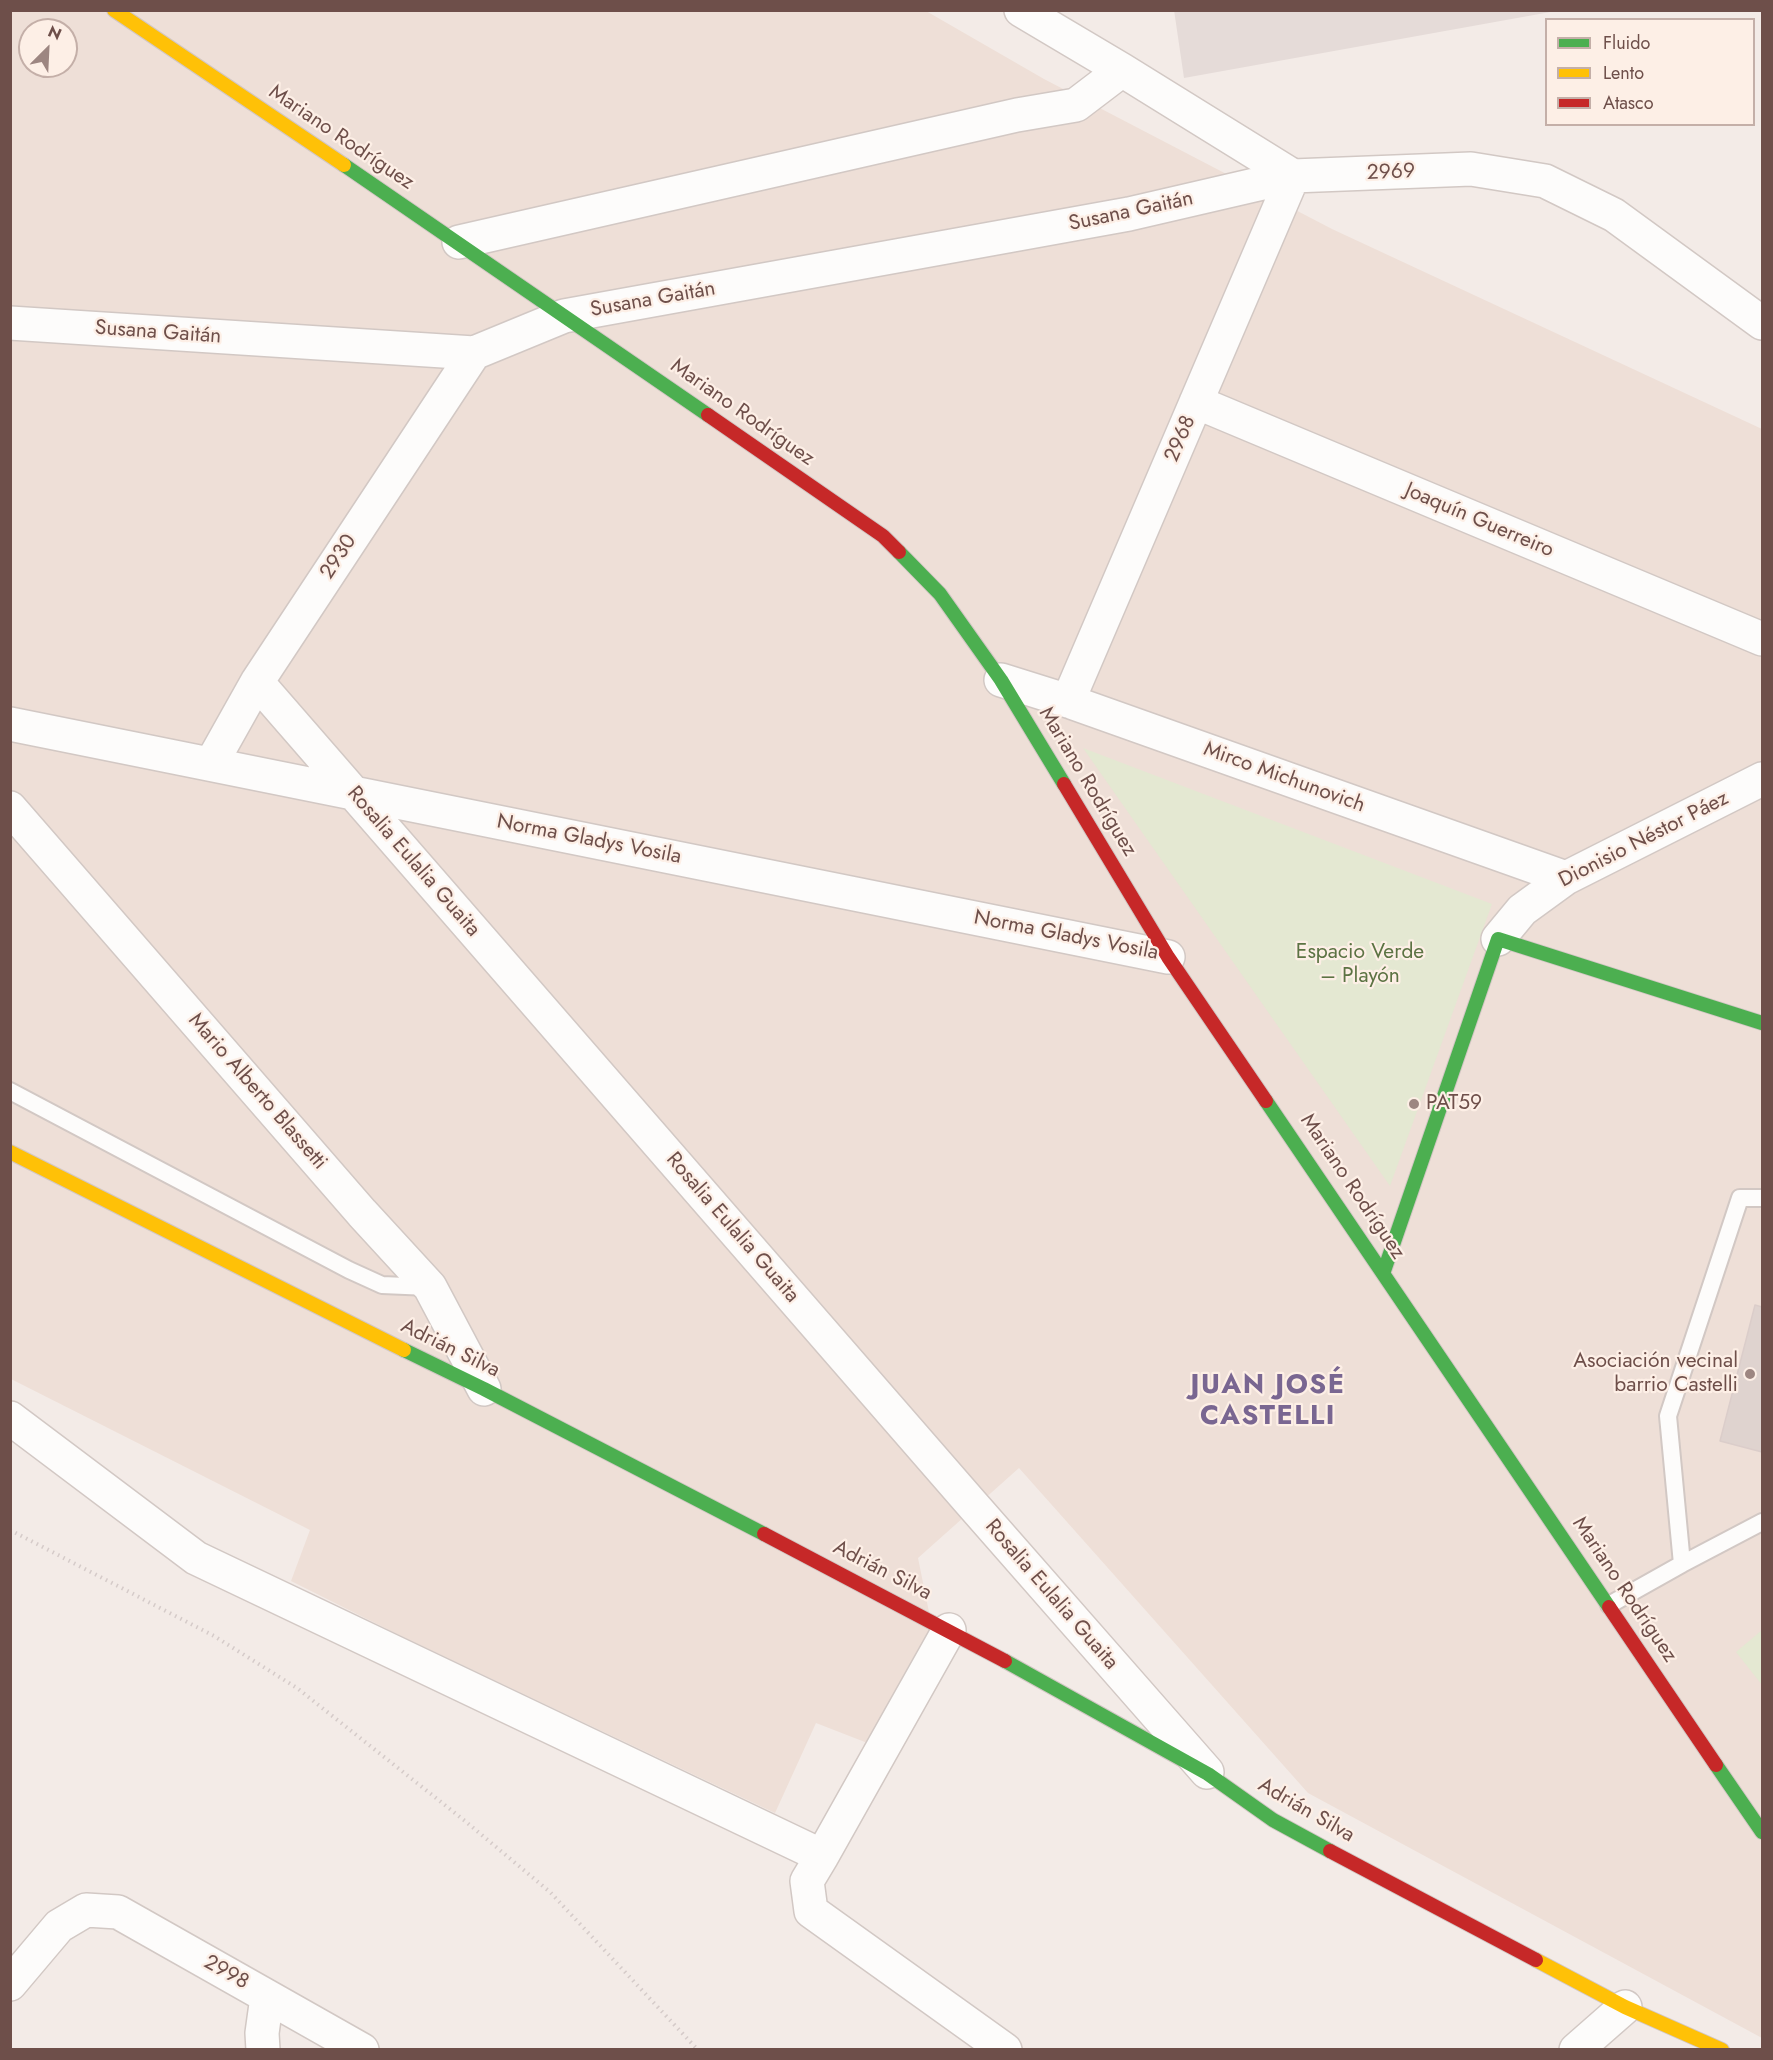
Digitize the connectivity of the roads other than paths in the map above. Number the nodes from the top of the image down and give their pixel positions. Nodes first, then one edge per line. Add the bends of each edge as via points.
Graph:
1 (114, 10) edge
2 (1021, 10) edge
3 (1122, 70) junction
4 (1293, 176) junction
5 (459, 242) junction
6 (564, 316) junction
7 (10, 323) edge
8 (1762, 323) edge
9 (474, 353) junction
10 (1196, 402) junction
11 (1762, 639) edge
12 (1001, 680) junction
13 (257, 682) junction
14 (1068, 701) junction
15 (10, 724) edge
16 (210, 764) junction
17 (1762, 779) edge
18 (354, 792) junction
19 (10, 808) edge
20 (1566, 878) junction
21 (1498, 939) junction
22 (1168, 957) junction
23 (1762, 1023) edge
24 (10, 1091) edge
25 (10, 1152) edge
26 (1762, 1198) edge
27 (1384, 1272) junction
28 (430, 1287) junction
29 (484, 1389) junction
30 (10, 1418) edge
31 (1762, 1522) edge
32 (1682, 1564) junction
33 (1609, 1605) junction
34 (949, 1630) junction
35 (1208, 1774) junction
36 (1762, 1832) edge
37 (822, 1856) junction
38 (10, 1984) edge
39 (267, 1996) junction
40 (1625, 2007) junction
41 (263, 2049) edge
42 (362, 2049) edge
43 (1005, 2049) edge
44 (1576, 2049) edge
45 (1722, 2049) edge

1 - 5 street, Mariano Rodríguez
2 - 3 street
3 - 4 street
3 - 5 street via 1076,105 1017,115
4 - 6 street, Susana Gaitán via 1129,214
4 - 8 street, 2969 via 1470,169 1545,181 1614,215
4 - 10 street, 2968
5 - 6 street, Mariano Rodríguez
6 - 9 street, Susana Gaitán
6 - 12 street, Mariano Rodríguez via 883,536 940,594
7 - 9 street, Susana Gaitán
9 - 13 street, 2930
10 - 11 street, Joaquín Guerreiro
10 - 14 street, 2968
12 - 14 street, Mirco Michunovich
12 - 22 street, Mariano Rodríguez
13 - 16 street, 2930
13 - 18 street, Rosalia Eulalia Guaita
14 - 20 street, Mirco Michunovich
15 - 16 street, Norma Gladys Vosila
16 - 18 street, Norma Gladys Vosila
17 - 20 street, Dionisio Néstor Páez
18 - 22 street, Norma Gladys Vosila
18 - 35 street, Rosalia Eulalia Guaita
19 - 28 street, Mario Alberto Blassetti
20 - 21 street, Dionisio Néstor Páez via 1522,910
21 - 23 street
21 - 27 street, Dionisio Néstor Páez
22 - 27 street, Mariano Rodríguez
24 - 28 lane via 349,1270 382,1285
25 - 29 street, Adrián Silva
26 - 32 lane via 1740,1198 1668,1416
27 - 33 street, Mariano Rodríguez
28 - 29 street, Mario Alberto Blassetti
29 - 34 street, Adrián Silva
30 - 37 street via 196,1558
31 - 32 lane
32 - 33 lane
33 - 36 street, Mariano Rodríguez
34 - 35 street, Adrián Silva
34 - 37 street
35 - 40 street, Adrián Silva via 1272,1820
37 - 43 street via 807,1881 811,1911
38 - 39 street, 2998 via 59,1926 86,1911 118,1912
39 - 41 street
39 - 42 street, 2998
40 - 44 street
40 - 45 street, Adrián Silva

